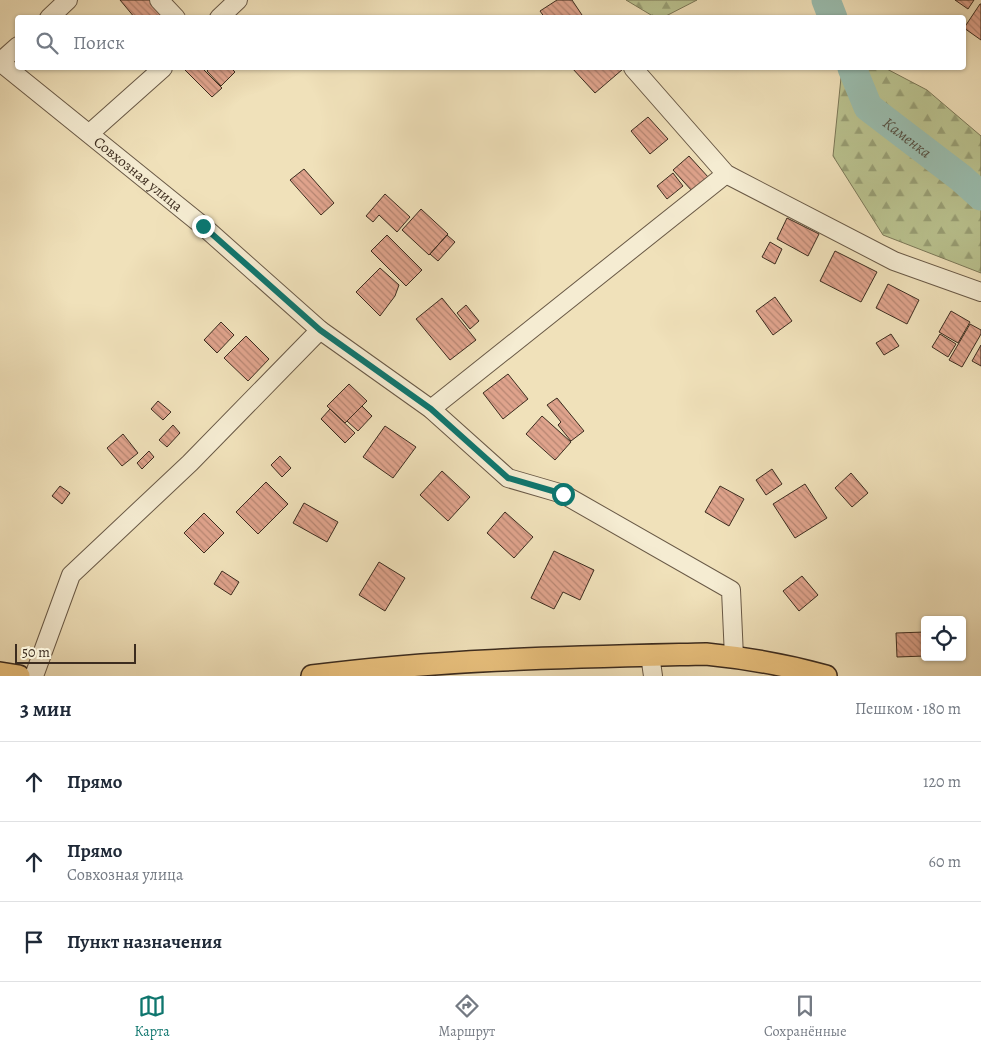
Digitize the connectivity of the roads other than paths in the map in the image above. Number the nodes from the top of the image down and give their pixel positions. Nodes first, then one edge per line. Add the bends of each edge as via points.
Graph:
1 (68, 0) edge
2 (159, 0) edge
3 (238, 0) edge
4 (52, 15) edge
5 (173, 15) edge
6 (222, 15) edge
7 (15, 49) edge
8 (0, 62) edge
9 (161, 70) edge
10 (635, 70) edge
11 (90, 133) junction
12 (726, 174) junction
13 (981, 292) edge
14 (320, 330) junction
15 (431, 409) junction
16 (734, 657) junction
17 (651, 666) edge
18 (0, 673) edge
19 (19, 676) edge
20 (34, 676) edge
21 (312, 676) edge
22 (826, 676) edge

1 - 4 street
2 - 5 street
3 - 6 street
7 - 8 street
8 - 11 street, Совхозная улица
9 - 11 street
10 - 12 street
11 - 14 street, Совхозная улица via 203,226
12 - 13 street via 894,261
12 - 15 street
14 - 15 street, Совхозная улица
14 - 20 street via 190,462 71,575
15 - 16 street, Совхозная улица via 508,478 563,494 731,590
16 - 17 main road via 706,654
16 - 22 main road
17 - 21 main road via 385,667
18 - 19 main road

